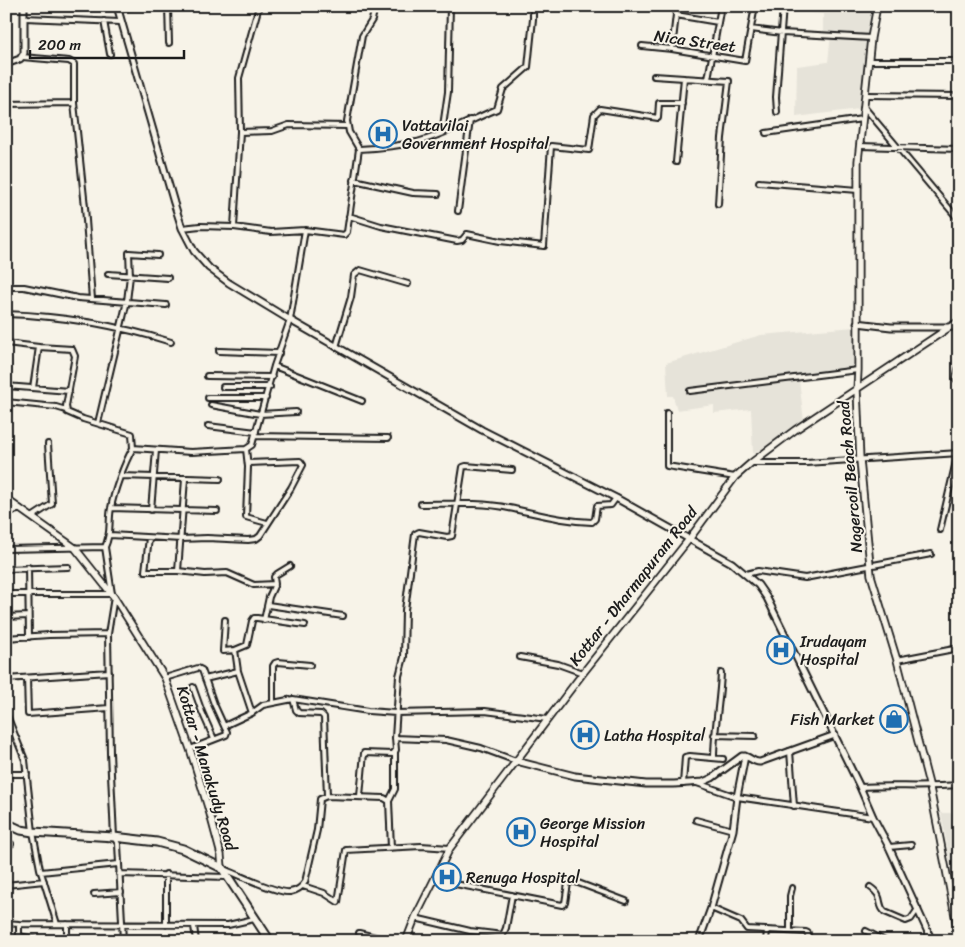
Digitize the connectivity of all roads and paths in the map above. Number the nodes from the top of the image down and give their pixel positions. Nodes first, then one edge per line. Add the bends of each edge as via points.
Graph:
1 (24, 6) edge
2 (134, 6) edge
3 (168, 6) edge
4 (374, 6) edge
5 (450, 6) edge
6 (533, 6) edge
7 (677, 6) edge
8 (721, 6) edge
9 (755, 6) edge
10 (783, 6) edge
11 (877, 6) edge
12 (259, 7) edge
13 (117, 8) edge
14 (676, 15) junction
15 (25, 18) junction
16 (104, 21) junction
17 (120, 22) junction
18 (718, 22) junction
19 (751, 29) junction
20 (782, 33) junction
21 (871, 38) junction
22 (169, 43) dead end
23 (642, 46) dead end
24 (672, 49) junction
25 (110, 54) dead end
26 (711, 56) junction
27 (22, 58) junction
28 (870, 61) junction
29 (959, 61) edge
30 (6, 64) edge
31 (654, 76) dead end
32 (684, 78) junction
33 (708, 78) junction
34 (866, 95) junction
35 (959, 96) edge
36 (74, 103) junction
37 (6, 104) edge
38 (682, 104) junction
39 (864, 107) junction
40 (777, 112) dead end
41 (863, 119) junction
42 (470, 120) junction
43 (347, 126) junction
44 (240, 132) junction
45 (442, 133) junction
46 (766, 133) dead end
47 (860, 146) junction
48 (897, 147) junction
49 (359, 148) junction
50 (959, 149) edge
51 (676, 162) dead end
52 (354, 180) junction
53 (759, 182) dead end
54 (858, 190) junction
55 (438, 194) dead end
56 (718, 204) dead end
57 (458, 210) dead end
58 (349, 216) junction
59 (959, 220) edge
60 (234, 227) junction
61 (182, 228) junction
62 (305, 230) junction
63 (158, 255) dead end
64 (108, 274) dead end
65 (130, 276) junction
66 (168, 278) dead end
67 (408, 284) dead end
68 (6, 287) edge
69 (92, 299) junction
70 (127, 301) junction
71 (166, 305) dead end
72 (6, 314) edge
73 (290, 320) junction
74 (959, 321) edge
75 (858, 323) junction
76 (956, 327) edge
77 (121, 329) junction
78 (171, 342) dead end
79 (6, 343) edge
80 (39, 347) junction
81 (336, 347) junction
82 (219, 351) dead end
83 (279, 353) junction
84 (959, 365) edge
85 (274, 366) junction
86 (858, 370) junction
87 (208, 376) dead end
88 (272, 377) junction
89 (956, 379) dead end
90 (6, 386) edge
91 (223, 387) dead end
92 (270, 387) junction
93 (33, 388) junction
94 (857, 389) junction
95 (69, 391) junction
96 (690, 391) dead end
97 (208, 398) dead end
98 (266, 398) junction
99 (362, 401) dead end
100 (6, 402) edge
101 (211, 406) dead end
102 (66, 410) junction
103 (296, 412) dead end
104 (667, 413) dead end
105 (260, 414) junction
106 (98, 423) junction
107 (208, 426) dead end
108 (255, 434) junction
109 (388, 438) dead end
110 (48, 444) dead end
111 (133, 448) junction
112 (246, 449) junction
113 (156, 450) junction
114 (958, 453) edge
115 (860, 460) junction
116 (248, 463) junction
117 (750, 463) junction
118 (512, 470) dead end
119 (121, 476) junction
120 (155, 477) junction
121 (735, 477) junction
122 (186, 479) junction
123 (220, 479) dead end
124 (616, 498) junction
125 (6, 499) edge
126 (421, 504) dead end
127 (457, 504) junction
128 (111, 508) junction
129 (20, 509) junction
130 (151, 510) junction
131 (184, 511) junction
132 (217, 511) dead end
133 (6, 512) edge
134 (32, 517) junction
135 (267, 523) junction
136 (940, 530) dead end
137 (110, 535) junction
138 (149, 538) junction
139 (690, 538) junction
140 (181, 539) junction
141 (106, 547) junction
142 (76, 548) junction
143 (6, 549) edge
144 (930, 554) dead end
145 (870, 564) junction
146 (290, 566) dead end
147 (68, 567) dead end
148 (28, 568) junction
149 (6, 569) edge
150 (178, 571) junction
151 (746, 574) junction
152 (275, 584) junction
153 (6, 594) edge
154 (28, 594) junction
155 (113, 595) junction
156 (268, 605) junction
157 (28, 616) junction
158 (343, 616) dead end
159 (6, 617) edge
160 (225, 620) dead end
161 (264, 620) junction
162 (305, 626) dead end
163 (108, 634) junction
164 (29, 637) junction
165 (6, 638) edge
166 (959, 648) edge
167 (235, 650) junction
168 (520, 657) dead end
169 (897, 660) junction
170 (310, 665) dead end
171 (238, 671) junction
172 (109, 672) junction
173 (583, 673) junction
174 (721, 673) dead end
175 (6, 678) edge
176 (27, 678) junction
177 (165, 678) junction
178 (205, 678) junction
179 (193, 687) dead end
180 (293, 699) junction
181 (273, 702) junction
182 (109, 708) junction
183 (6, 713) edge
184 (252, 713) junction
185 (396, 713) junction
186 (547, 719) junction
187 (224, 726) junction
188 (714, 735) junction
189 (835, 735) junction
190 (754, 736) dead end
191 (395, 738) junction
192 (214, 739) junction
193 (190, 749) junction
194 (790, 751) junction
195 (395, 752) junction
196 (745, 756) junction
197 (714, 758) junction
198 (723, 759) dead end
199 (516, 762) junction
200 (6, 774) edge
201 (27, 774) junction
202 (695, 783) junction
203 (683, 784) junction
204 (959, 785) edge
205 (860, 787) junction
206 (930, 788) junction
207 (327, 796) junction
208 (360, 796) junction
209 (737, 798) junction
210 (389, 801) junction
211 (794, 806) junction
212 (873, 817) junction
213 (696, 820) dead end
214 (6, 823) edge
215 (733, 830) junction
216 (33, 832) junction
217 (114, 837) junction
218 (911, 845) dead end
219 (391, 848) junction
220 (450, 848) junction
221 (889, 848) junction
222 (118, 864) junction
223 (222, 868) junction
224 (41, 872) junction
225 (119, 874) junction
226 (166, 874) junction
227 (227, 877) junction
228 (434, 880) junction
229 (44, 881) junction
230 (6, 885) edge
231 (303, 886) junction
232 (870, 887) dead end
233 (792, 888) dead end
234 (121, 892) junction
235 (94, 894) dead end
236 (512, 895) junction
237 (626, 901) dead end
238 (711, 908) junction
239 (918, 909) junction
240 (415, 918) junction
241 (254, 919) junction
242 (6, 923) edge
243 (19, 924) junction
244 (56, 924) junction
245 (67, 924) junction
246 (123, 924) junction
247 (166, 925) junction
248 (194, 926) junction
249 (766, 930) junction
250 (790, 931) junction
251 (866, 931) dead end
252 (359, 933) dead end
253 (19, 936) junction
254 (959, 936) edge
255 (19, 941) edge
256 (42, 941) edge
257 (67, 941) edge
258 (123, 941) edge
259 (196, 941) edge
260 (270, 941) edge
261 (391, 941) edge
262 (406, 941) edge
263 (699, 941) edge
264 (766, 941) edge
265 (808, 941) edge
266 (884, 941) edge
267 (932, 941) edge

1 - 15 street
2 - 13 street
3 - 22 street
4 - 43 street via 372,20 362,36
5 - 45 street via 448,92
6 - 42 street via 528,67 503,89 497,109
7 - 14 street
8 - 18 street
9 - 19 street
10 - 20 street
11 - 21 main road, Nagercoil Beach Road
12 - 44 street via 239,78
13 - 17 street
14 - 18 street
14 - 24 street
15 - 16 street
15 - 27 street
16 - 17 street
16 - 25 street
17 - 61 street
18 - 26 street
19 - 20 street
19 - 26 street, Nica Street via 745,61
20 - 21 street
20 - 40 street
21 - 28 main road, Nagercoil Beach Road
23 - 24 street, Nica Street
24 - 26 street, Nica Street
26 - 33 street
27 - 30 street
27 - 36 street via 73,62
28 - 29 street
28 - 34 main road, Nagercoil Beach Road
31 - 32 street
32 - 33 street
32 - 38 street
33 - 56 street via 729,81
34 - 35 street
34 - 39 main road, Nagercoil Beach Road
36 - 37 street
36 - 69 street
38 - 51 street
38 - 58 street via 659,103 658,118 600,109 594,115 589,150 551,146 544,246 467,234 457,242
39 - 41 main road, Nagercoil Beach Road
39 - 48 street
41 - 46 street
41 - 47 main road, Nagercoil Beach Road
42 - 45 street
42 - 57 street
43 - 44 street via 289,125 272,131
43 - 49 street
44 - 60 street
45 - 49 street via 418,142
47 - 48 street
47 - 54 main road, Nagercoil Beach Road
48 - 50 street
48 - 59 street
49 - 52 street
52 - 55 street via 414,193
52 - 58 street
53 - 54 street
54 - 75 main road, Nagercoil Beach Road
58 - 62 street via 346,235
60 - 61 street
60 - 62 street via 271,232
61 - 73 street via 194,251 209,268
62 - 73 street
63 - 65 street via 129,253
64 - 65 street
65 - 66 street
65 - 70 street
67 - 81 street via 360,270 354,276
68 - 69 street
69 - 70 street
70 - 71 street
70 - 77 street
72 - 77 street via 56,317
73 - 81 street
73 - 83 street
74 - 76 main road, Kottar - Dharmapuram Road
75 - 76 street via 891,327
75 - 86 main road, Nagercoil Beach Road
76 - 94 main road, Kottar - Dharmapuram Road
77 - 78 street
77 - 106 street
79 - 80 street
80 - 93 street
80 - 95 street via 70,348 74,351
81 - 124 street via 482,430
82 - 83 street
83 - 85 street
84 - 89 street
85 - 88 street
85 - 99 street
86 - 94 main road, Nagercoil Beach Road
86 - 96 street
87 - 88 street
88 - 92 street
90 - 93 street
91 - 92 street
92 - 98 street
93 - 95 street
94 - 115 main road, Nagercoil Beach Road
94 - 117 main road, Kottar - Dharmapuram Road
95 - 102 street
97 - 98 street
98 - 105 street
100 - 102 street
101 - 105 street
102 - 106 street
103 - 105 street
104 - 121 street via 667,466
105 - 108 street
106 - 111 street via 132,434
107 - 108 street
108 - 109 street
108 - 112 street via 252,445
110 - 134 street via 52,504
111 - 113 street
111 - 119 street
112 - 113 street
112 - 116 street
113 - 120 street
114 - 115 street
114 - 136 street
115 - 117 street
115 - 145 main road, Nagercoil Beach Road
116 - 135 street via 246,517
116 - 135 street via 303,463 291,488
117 - 121 main road, Kottar - Dharmapuram Road
118 - 127 street via 463,467
119 - 120 street
119 - 128 street
120 - 122 street
120 - 130 street
121 - 139 main road, Kottar - Dharmapuram Road
122 - 123 street
122 - 131 street
124 - 127 street via 611,505 597,506 592,522 549,518 507,507
124 - 139 street
125 - 129 main road, Kottar - Manakudy Road
126 - 127 street
127 - 185 street via 452,536 415,534
128 - 130 street
128 - 137 street
129 - 133 street
129 - 134 main road, Kottar - Manakudy Road
130 - 131 street
131 - 132 street
131 - 140 street
134 - 142 main road, Kottar - Manakudy Road
135 - 140 street via 260,536 248,540
137 - 138 street
137 - 141 street
138 - 140 street
138 - 150 street via 145,571
139 - 151 street
139 - 173 main road, Kottar - Dharmapuram Road
140 - 150 street
141 - 142 street
141 - 155 street
142 - 143 street
142 - 155 main road, Kottar - Manakudy Road
144 - 145 street
145 - 151 street via 805,578 758,571
145 - 169 main road, Nagercoil Beach Road
146 - 152 street via 274,577
147 - 148 street
148 - 149 street
148 - 154 street
150 - 152 street via 227,573 254,584
151 - 189 street via 767,598
152 - 156 street
153 - 154 street
154 - 155 street
154 - 157 street
155 - 163 street
155 - 177 main road, Kottar - Manakudy Road
156 - 158 street
156 - 161 street
157 - 159 street
157 - 164 street
160 - 167 street via 223,651
161 - 162 street
161 - 167 street via 253,619 247,645
163 - 164 street
163 - 172 street
164 - 165 street
166 - 169 street
167 - 171 street
168 - 173 street via 558,664
169 - 206 main road, Nagercoil Beach Road
170 - 181 street via 274,663
171 - 178 street
171 - 184 street
172 - 176 street
172 - 182 street
173 - 186 main road, Kottar - Dharmapuram Road
174 - 188 street
175 - 176 street
176 - 182 street via 28,714
177 - 178 street via 198,668
177 - 193 main road, Kottar - Manakudy Road
178 - 187 street
179 - 192 street
180 - 181 street
180 - 185 street
180 - 207 street via 298,713 324,717
181 - 184 street
182 - 217 street
183 - 201 street via 26,760
184 - 187 street
185 - 186 street via 485,711
185 - 191 street
186 - 199 main road, Kottar - Dharmapuram Road
187 - 192 street via 227,734
188 - 190 street
188 - 197 street
189 - 194 street
189 - 205 street
191 - 195 street
191 - 199 street via 446,740 481,748
192 - 193 street
193 - 223 main road, Kottar - Manakudy Road
194 - 196 street via 757,763
194 - 211 street
195 - 208 street via 364,753
195 - 210 street via 395,790
196 - 202 street via 712,778
196 - 209 street
197 - 198 street
197 - 203 street via 684,758
199 - 203 street via 575,776 646,784
199 - 220 main road, Kottar - Dharmapuram Road
200 - 201 street
201 - 216 street
202 - 203 street
202 - 209 street
204 - 206 street
205 - 206 street
205 - 212 street
206 - 254 main road, Nagercoil Beach Road
207 - 208 street
207 - 231 street via 320,799 317,830
208 - 210 street
209 - 211 street
209 - 215 street
210 - 219 street
211 - 212 street
212 - 221 street
213 - 215 street
214 - 216 highway
215 - 238 street
216 - 217 highway
216 - 224 street
217 - 222 street via 118,844
217 - 223 highway via 183,848
218 - 221 street
219 - 220 street
219 - 231 street via 346,850 338,902
220 - 228 main road, Kottar - Dharmapuram Road
221 - 239 street
222 - 224 street
222 - 225 street
223 - 227 highway
223 - 231 street via 285,892
224 - 229 street
225 - 226 street
225 - 234 street
226 - 227 street
226 - 247 street
227 - 241 highway
228 - 236 street
228 - 240 main road, Kottar - Dharmapuram Road
229 - 230 street
229 - 244 street
232 - 239 street via 879,896 885,912 906,921
233 - 250 street
234 - 235 street
234 - 246 street
236 - 237 street via 563,905 571,881
236 - 240 street via 503,935 470,932
238 - 249 street via 741,921 747,929
238 - 263 street
239 - 267 street
240 - 262 main road, Kottar - Dharmapuram Road
241 - 248 street via 228,925
241 - 260 highway
242 - 243 street
243 - 244 street
243 - 253 street
244 - 245 street
245 - 246 street
245 - 257 street
246 - 247 street
246 - 258 street
247 - 248 street
248 - 259 street
249 - 250 street
249 - 264 street
250 - 265 street via 807,933
251 - 266 street
252 - 261 street
253 - 255 street
253 - 256 street

